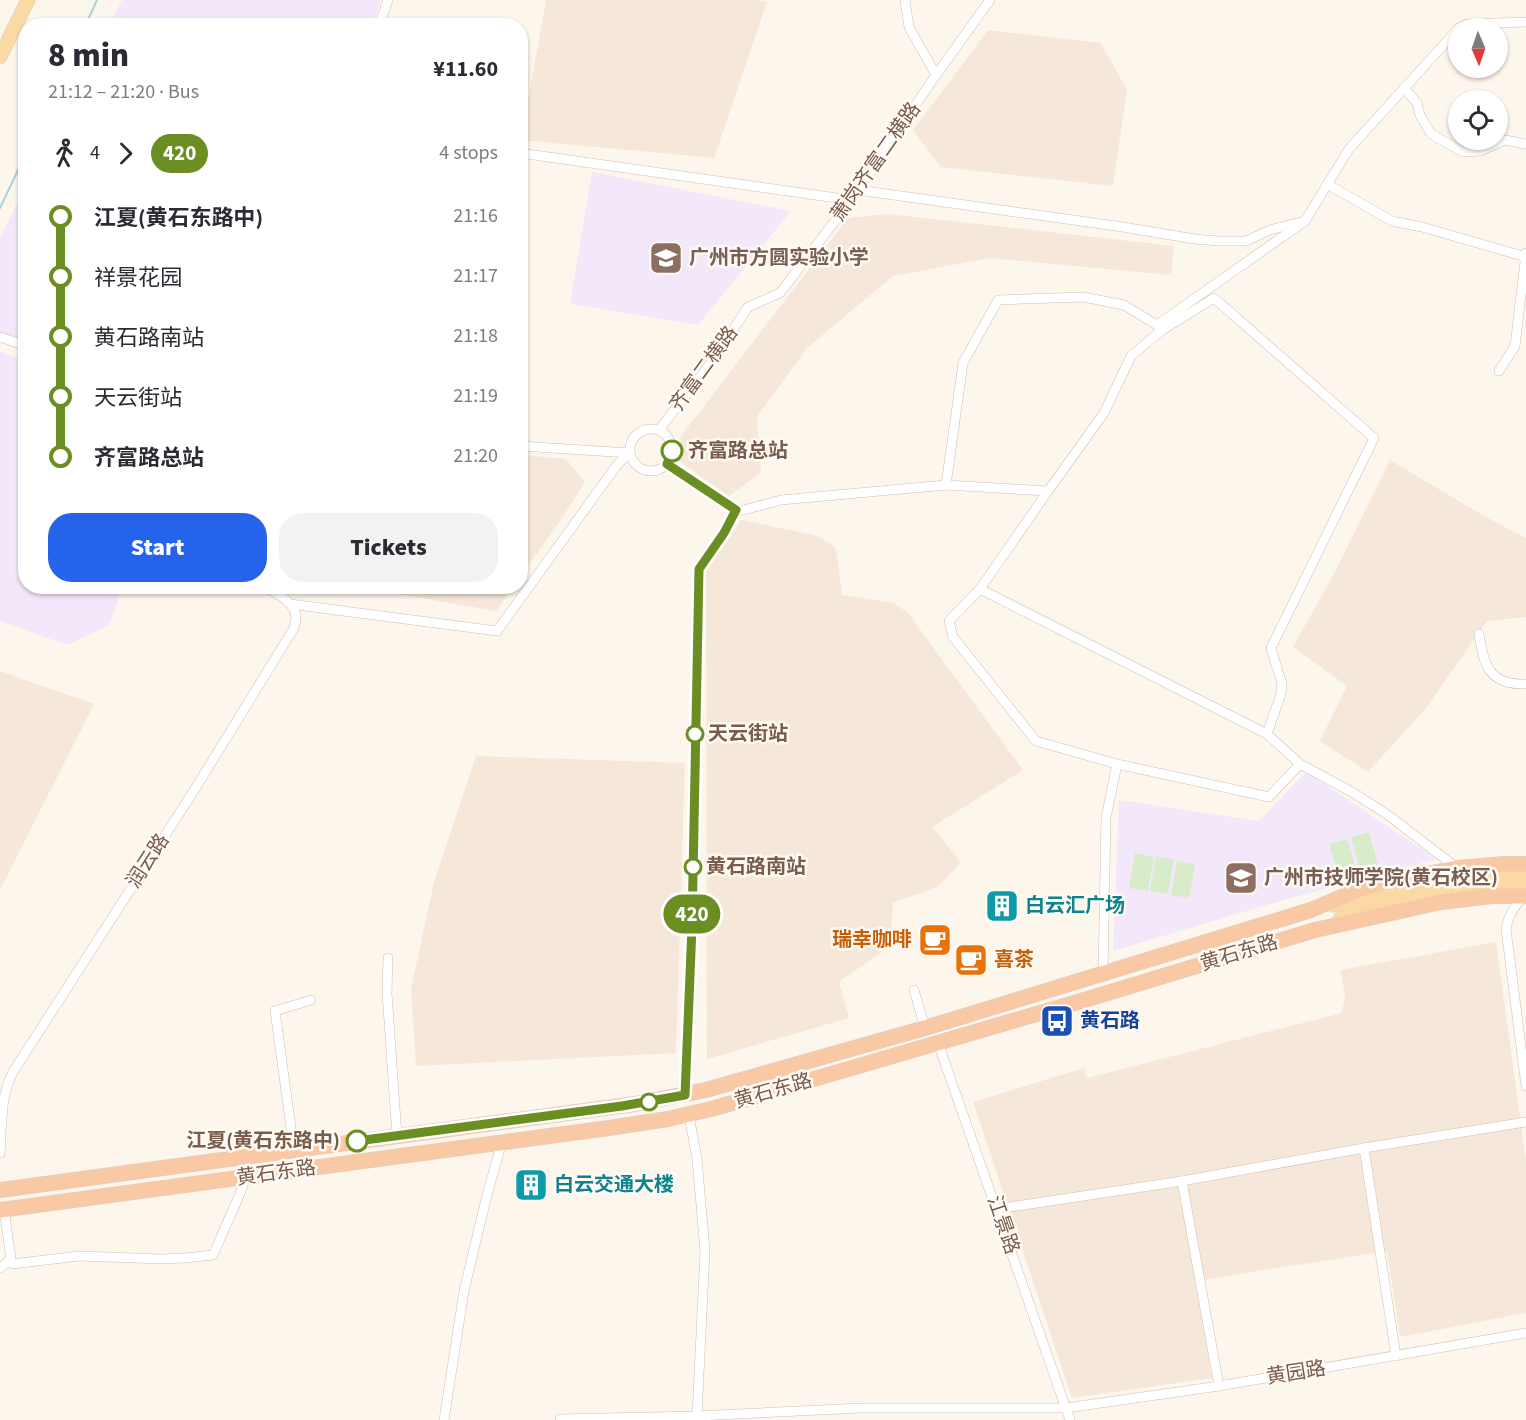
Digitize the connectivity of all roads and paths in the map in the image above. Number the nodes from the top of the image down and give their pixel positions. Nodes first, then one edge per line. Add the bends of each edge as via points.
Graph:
1 (28, 0) edge
2 (388, 0) edge
3 (905, 0) edge
4 (990, 0) edge
5 (19, 18) edge
6 (382, 18) edge
7 (18, 20) edge
8 (1526, 22) edge
9 (1508, 23) edge
10 (1448, 40) edge
11 (0, 57) edge
12 (936, 75) junction
13 (1404, 88) junction
14 (1526, 144) edge
15 (528, 154) edge
16 (1327, 184) junction
17 (858, 190) junction
18 (851, 201) junction
19 (1305, 221) junction
20 (1526, 255) edge
21 (748, 307) joint
22 (1159, 328) junction
23 (0, 337) edge
24 (18, 343) edge
25 (1499, 372) dead end
26 (659, 430) junction
27 (528, 447) edge
28 (629, 453) junction
29 (667, 464) junction
30 (946, 485) junction
31 (1048, 491) junction
32 (736, 512) junction
33 (528, 589) edge
34 (980, 590) junction
35 (277, 594) edge
36 (524, 594) edge
37 (290, 604) junction
38 (1479, 634) dead end
39 (1526, 684) edge
40 (1267, 735) junction
41 (1117, 764) junction
42 (1300, 764) junction
43 (1526, 864) edge
44 (1457, 868) junction
45 (1526, 875) edge
46 (1479, 882) junction
47 (1525, 892) edge
48 (1311, 910) junction
49 (1316, 930) junction
50 (388, 958) dead end
51 (1104, 973) junction
52 (914, 990) dead end
53 (311, 1000) dead end
54 (925, 1028) junction
55 (938, 1043) junction
56 (1526, 1086) edge
57 (685, 1095) junction
58 (689, 1115) junction
59 (1526, 1122) edge
60 (397, 1136) junction
61 (502, 1142) junction
62 (1364, 1148) junction
63 (294, 1150) junction
64 (0, 1153) edge
65 (246, 1177) junction
66 (1182, 1181) junction
67 (0, 1190) edge
68 (997, 1209) junction
69 (2, 1210) edge
70 (12, 1264) dead end
71 (0, 1268) edge
72 (1526, 1333) edge
73 (1396, 1356) junction
74 (1219, 1386) junction
75 (1066, 1408) junction
76 (698, 1416) junction
77 (560, 1419) edge
78 (444, 1420) edge
79 (1070, 1420) edge

1 - 5 main road
2 - 6 street
3 - 12 street via 909,27
4 - 12 street, 萧岗齐富二横路
7 - 11 main road
8 - 9 street
10 - 13 street
12 - 17 street, 萧岗齐富二横路
13 - 14 street via 1417,103 1431,134 1463,152 1481,152 1505,140
13 - 16 street via 1349,149
15 - 18 street
16 - 19 street
16 - 20 street via 1392,221
17 - 18 street, 萧岗齐富二横路
17 - 19 street via 1219,241 1246,241
18 - 21 street, 萧岗齐富二横路 via 780,293
19 - 22 street
20 - 25 street via 1515,346
21 - 26 street, 齐富二横路
22 - 30 street via 1124,305 1083,297 998,300 963,363
22 - 31 street via 1131,356 1104,413
22 - 40 street via 1214,298 1374,438 1271,648 1282,684
23 - 24 street
26 - 28 street via 646,429 635,435
26 - 29 street via 672,446
27 - 28 street
28 - 29 street via 633,462 647,471
28 - 33 street
29 - 32 street
30 - 31 street
30 - 32 street via 781,500
31 - 34 street
32 - 57 street via 699,569
34 - 40 street
34 - 41 street via 949,621 953,637 1035,741
35 - 37 street
36 - 37 street via 497,632
37 - 64 street, 润云路 via 296,616 294,628 9,1079
38 - 39 street via 1483,658 1492,673 1505,683
40 - 42 street
41 - 42 street via 1269,797
41 - 51 street via 1106,818
42 - 44 street via 1388,815
43 - 44 highway
44 - 48 highway via 1385,882
45 - 46 main road, 黄石东路
46 - 47 main road, 黄石东路
46 - 48 main road, 黄石东路 via 1439,882
46 - 49 main road, 黄石东路 via 1389,902
47 - 49 highway via 1441,902
47 - 56 street via 1507,919 1506,929
48 - 51 highway, 黄石东路
49 - 55 highway, 黄石东路
50 - 60 street
51 - 54 highway, 黄石东路
52 - 54 street
53 - 63 street via 275,1011
54 - 57 highway, 黄石东路
55 - 58 highway, 黄石东路
55 - 68 street, 江景路
57 - 60 highway, 黄石东路
58 - 61 highway, 黄石东路
58 - 76 street via 705,1251
59 - 62 street
60 - 63 highway, 黄石东路
61 - 65 highway, 黄石东路
61 - 78 street via 464,1291
62 - 66 street
62 - 73 street
63 - 67 highway, 黄石东路
65 - 69 highway, 黄石东路
65 - 70 street via 213,1255 162,1259 79,1256
66 - 68 street
66 - 74 street
68 - 75 street, 江景路
69 - 71 street via 11,1259
72 - 73 street, 黄园路
73 - 74 street, 黄园路
74 - 75 street, 黄园路
75 - 76 street, 黄园路 via 861,1408
75 - 79 street, 江景路
76 - 77 street, 黄园路

